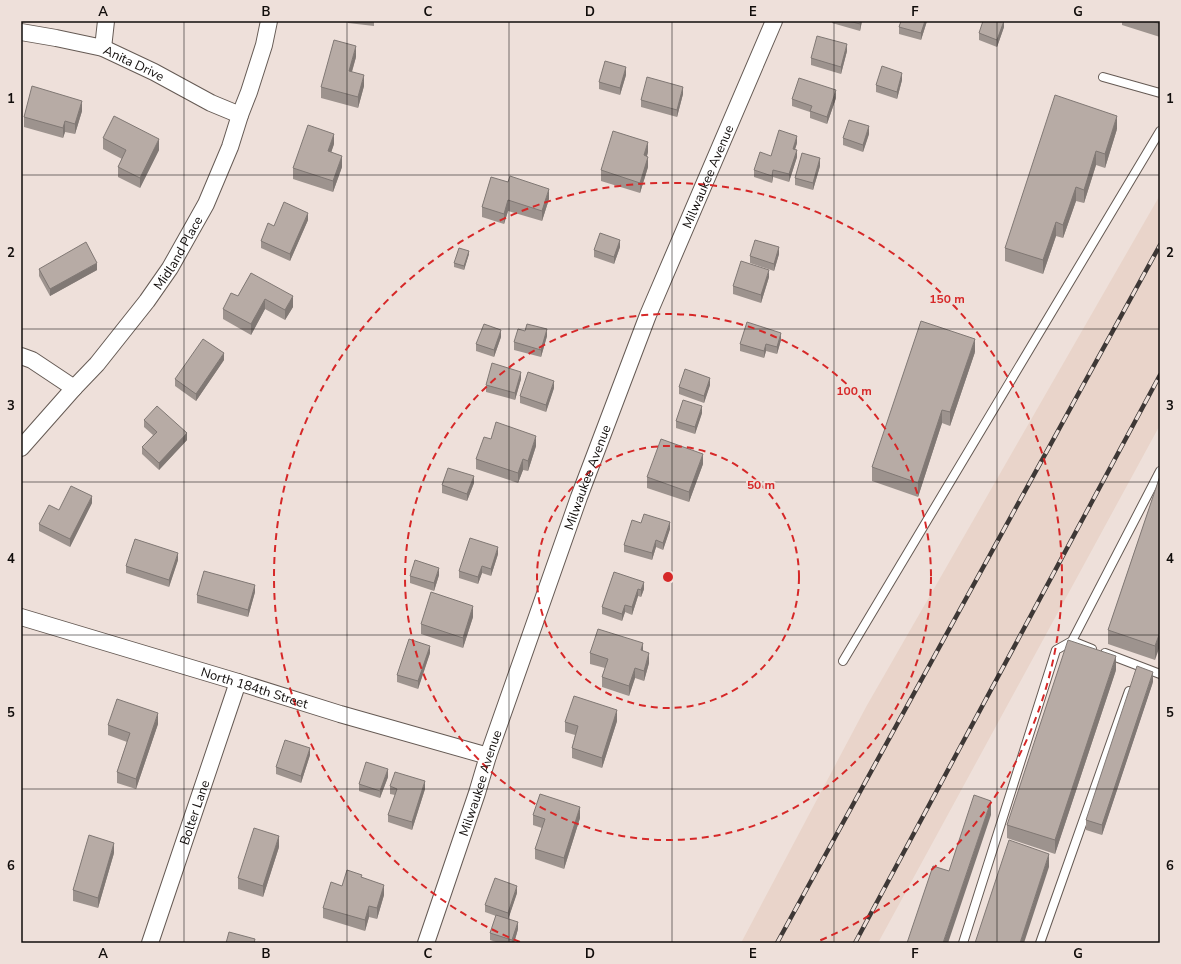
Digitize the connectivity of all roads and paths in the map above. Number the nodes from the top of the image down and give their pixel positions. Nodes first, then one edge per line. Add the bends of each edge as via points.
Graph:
1 (106, 21) edge
2 (269, 21) edge
3 (774, 21) edge
4 (21, 32) edge
5 (103, 48) junction
6 (1103, 77) dead end
7 (1160, 93) edge
8 (240, 115) junction
9 (1160, 131) edge
10 (21, 356) edge
11 (74, 388) junction
12 (21, 448) edge
13 (1160, 471) edge
14 (21, 617) edge
15 (1072, 641) junction
16 (843, 661) dead end
17 (1135, 673) junction
18 (1160, 674) edge
19 (238, 682) junction
20 (488, 756) junction
21 (150, 943) edge
22 (426, 943) edge
23 (963, 943) edge
24 (1040, 943) edge

1 - 5 street
2 - 8 street, Midland Place via 264,45
3 - 20 street, Milwaukee Avenue via 648,315 579,497
4 - 5 street, Anita Drive
5 - 8 street, Anita Drive
6 - 7 lane
8 - 11 street, Midland Place via 230,147 206,204 170,268 98,364
9 - 16 lane
10 - 11 street via 32,360
11 - 12 street, Midland Place
13 - 15 lane
14 - 19 street, North 184th Street
15 - 17 lane
15 - 23 lane via 1056,650
17 - 18 lane
17 - 24 lane
19 - 20 street, North 184th Street
19 - 21 street, Bolter Lane
20 - 22 street, Milwaukee Avenue

